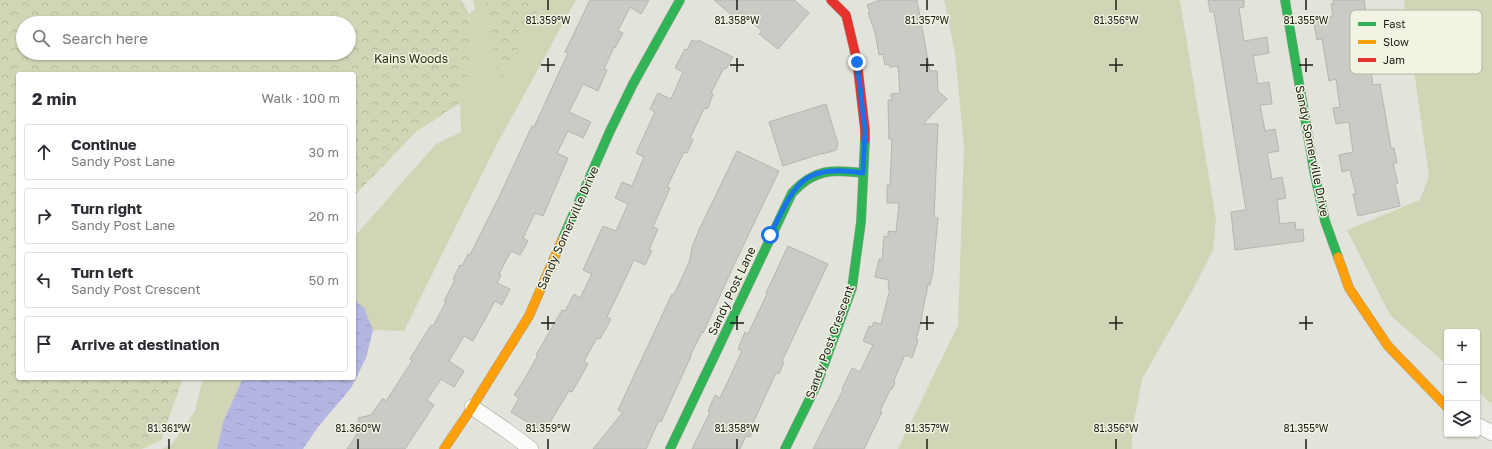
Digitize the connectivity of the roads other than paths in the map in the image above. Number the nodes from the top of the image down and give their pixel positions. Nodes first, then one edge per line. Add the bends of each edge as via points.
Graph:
1 (680, 0) edge
2 (831, 0) edge
3 (1285, 0) edge
4 (863, 173) junction
5 (1444, 404) edge
6 (472, 407) junction
7 (1480, 427) edge
8 (1492, 433) edge
9 (444, 449) edge
10 (531, 449) edge
11 (670, 449) edge
12 (785, 449) edge

1 - 6 street, Sandy Somerville Drive via 626,98 529,316
2 - 4 street, Sandy Post Crescent via 846,15 857,62 865,130
3 - 5 street, Sandy Somerville Drive via 1325,221 1349,288 1388,346
4 - 11 street, Sandy Post Lane via 819,172 807,178 792,193
4 - 12 street, Sandy Post Crescent via 861,222 852,288 817,384
6 - 9 street, Sandy Somerville Drive
6 - 10 street
7 - 8 street

